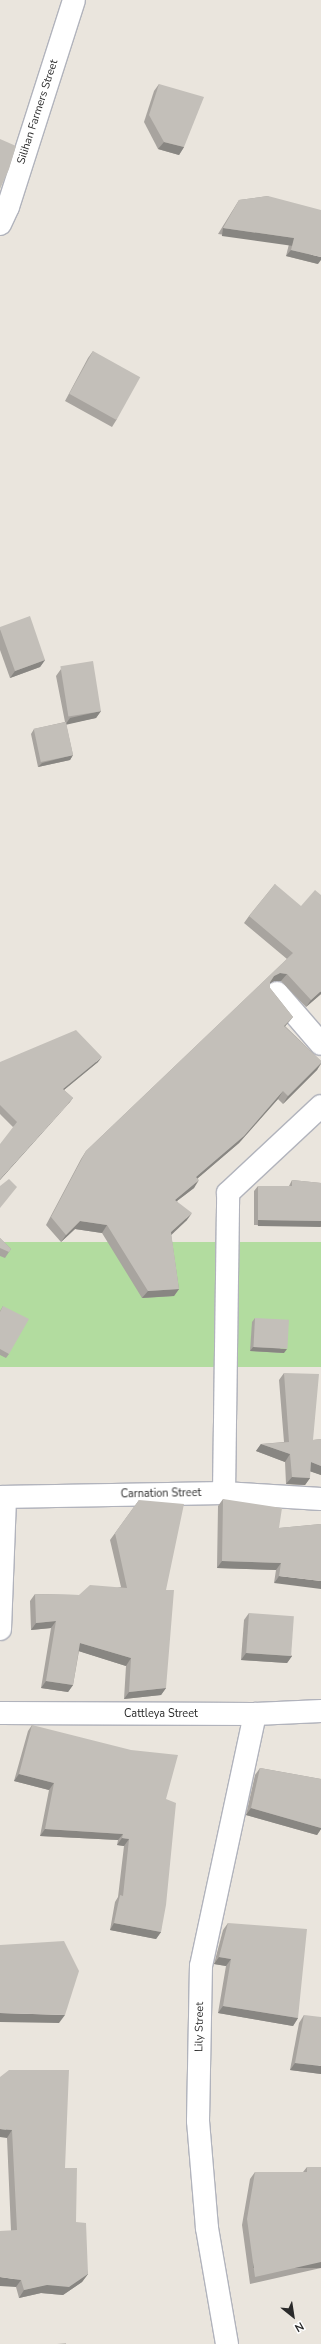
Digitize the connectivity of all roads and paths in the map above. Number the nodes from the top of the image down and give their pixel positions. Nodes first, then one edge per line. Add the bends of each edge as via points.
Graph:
1 (74, 0) edge
2 (3, 211) edge
3 (277, 993) dead end
4 (321, 1044) edge
5 (321, 1106) edge
6 (224, 1493) junction
7 (3, 1497) edge
8 (321, 1499) edge
9 (0, 1629) edge
10 (321, 1711) edge
11 (0, 1713) edge
12 (255, 1714) junction
13 (227, 2344) edge

1 - 2 street, Silihan Farmers Street
3 - 4 street
5 - 6 street via 228,1193
6 - 7 street, Carnation Street
6 - 8 street, Carnation Street
7 - 9 street
10 - 12 street, Cattleya Street
11 - 12 street, Cattleya Street
12 - 13 street, Lily Street via 201,1966 198,2120 207,2228

